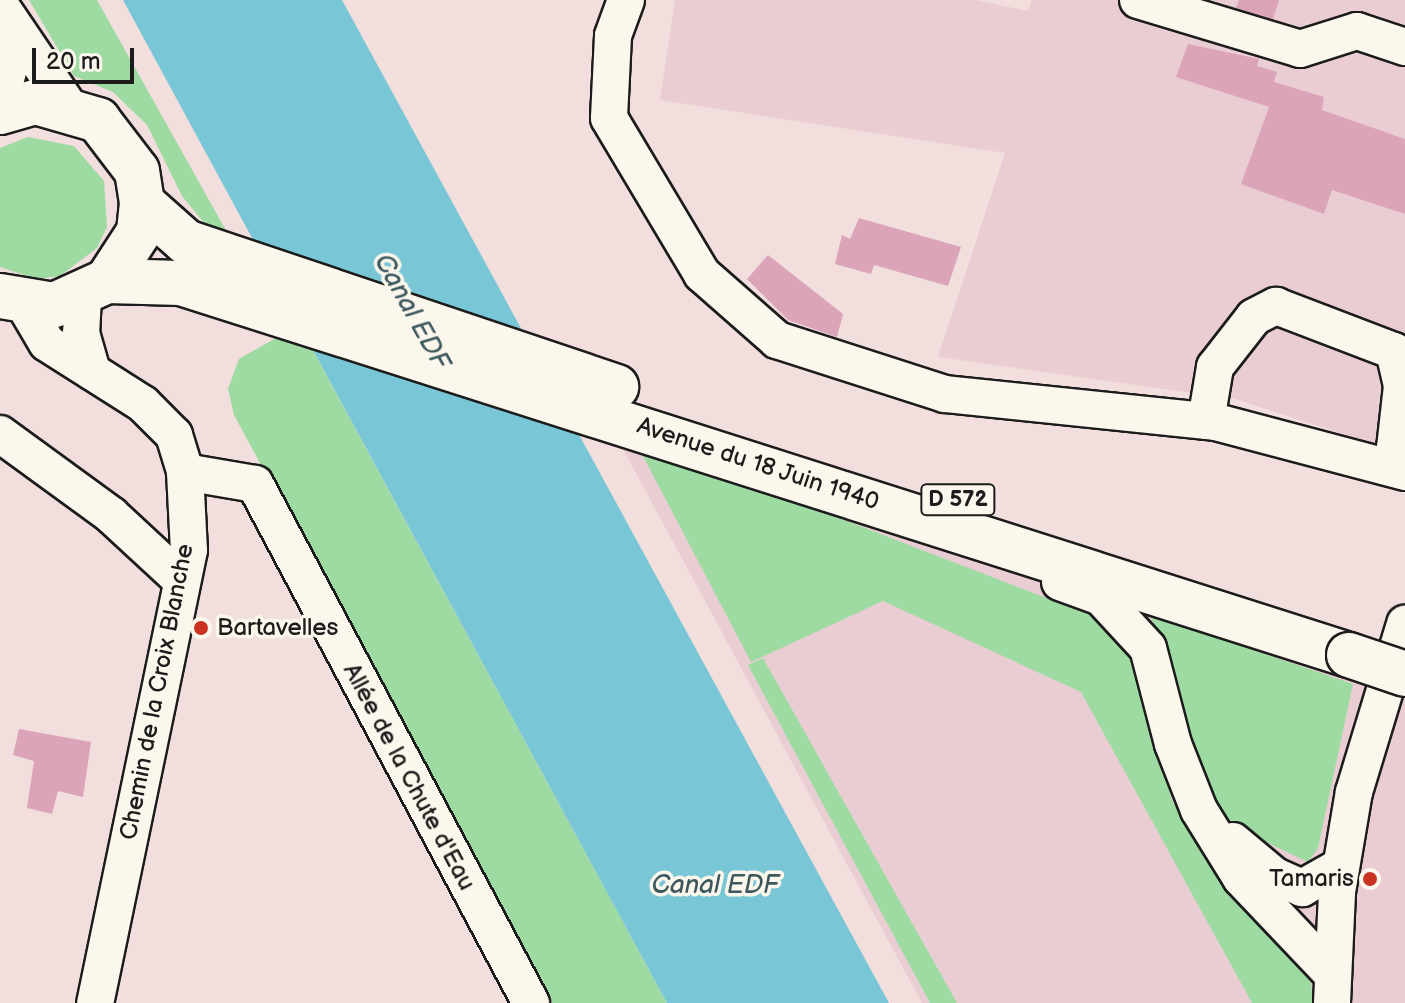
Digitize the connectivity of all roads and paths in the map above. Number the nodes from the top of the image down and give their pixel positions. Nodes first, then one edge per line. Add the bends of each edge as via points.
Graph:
1 (626, 0) edge
2 (1138, 0) edge
3 (0, 5) edge
4 (17, 37) junction
5 (1405, 47) edge
6 (0, 102) edge
7 (69, 107) junction
8 (0, 112) edge
9 (142, 203) junction
10 (184, 263) junction
11 (95, 289) junction
12 (12, 300) edge
13 (92, 371) junction
14 (1206, 421) junction
15 (0, 434) edge
16 (1404, 471) edge
17 (185, 472) junction
18 (783, 472) junction
19 (180, 579) junction
20 (1405, 624) edge
21 (1354, 644) junction
22 (1405, 648) edge
23 (1405, 674) edge
24 (1199, 810) junction
25 (1341, 866) junction
26 (1331, 988) edge
27 (95, 1003) edge
28 (531, 1003) edge

1 - 14 street via 613,36 609,118 702,274 777,340 945,394
2 - 5 street via 1300,49 1357,31
3 - 4 street
4 - 6 street
4 - 7 street
7 - 8 main road via 36,102
7 - 9 main road via 122,143
9 - 10 main road, Avenue du 18 Juin 1940 / D 572
9 - 11 main road via 139,232
10 - 11 main road, Avenue du 18 Juin 1940 / D 572
10 - 18 main road, Avenue du 18 Juin 1940 / D 572 via 616,418
10 - 21 main road, Avenue du 18 Juin 1940 / D 572 via 558,368
11 - 12 main road, Avenue du 18 Juin 1940
11 - 13 street via 81,333
12 - 13 street, Chemin de la Croix Blanche via 47,343
13 - 17 street, Chemin de la Croix Blanche via 174,435
14 - 16 street
14 - 16 street via 1215,367 1254,317 1276,306 1394,351 1402,386 1395,448
15 - 19 street via 111,515
17 - 19 street, Chemin de la Croix Blanche via 189,550
17 - 28 street, Allée de la Chute d'Eau via 255,484
18 - 21 main road, Avenue du 18 Juin 1940 / D 572
18 - 24 street via 1101,597 1148,648 1173,744
19 - 27 street, Chemin de la Croix Blanche
20 - 25 street via 1354,792
21 - 22 main road, Avenue du 18 Juin 1940 / D 572
21 - 23 main road, Avenue du 18 Juin 1940 / D 572, bridge
24 - 25 street via 1275,876 1302,888
24 - 26 street via 1241,878
25 - 26 street

